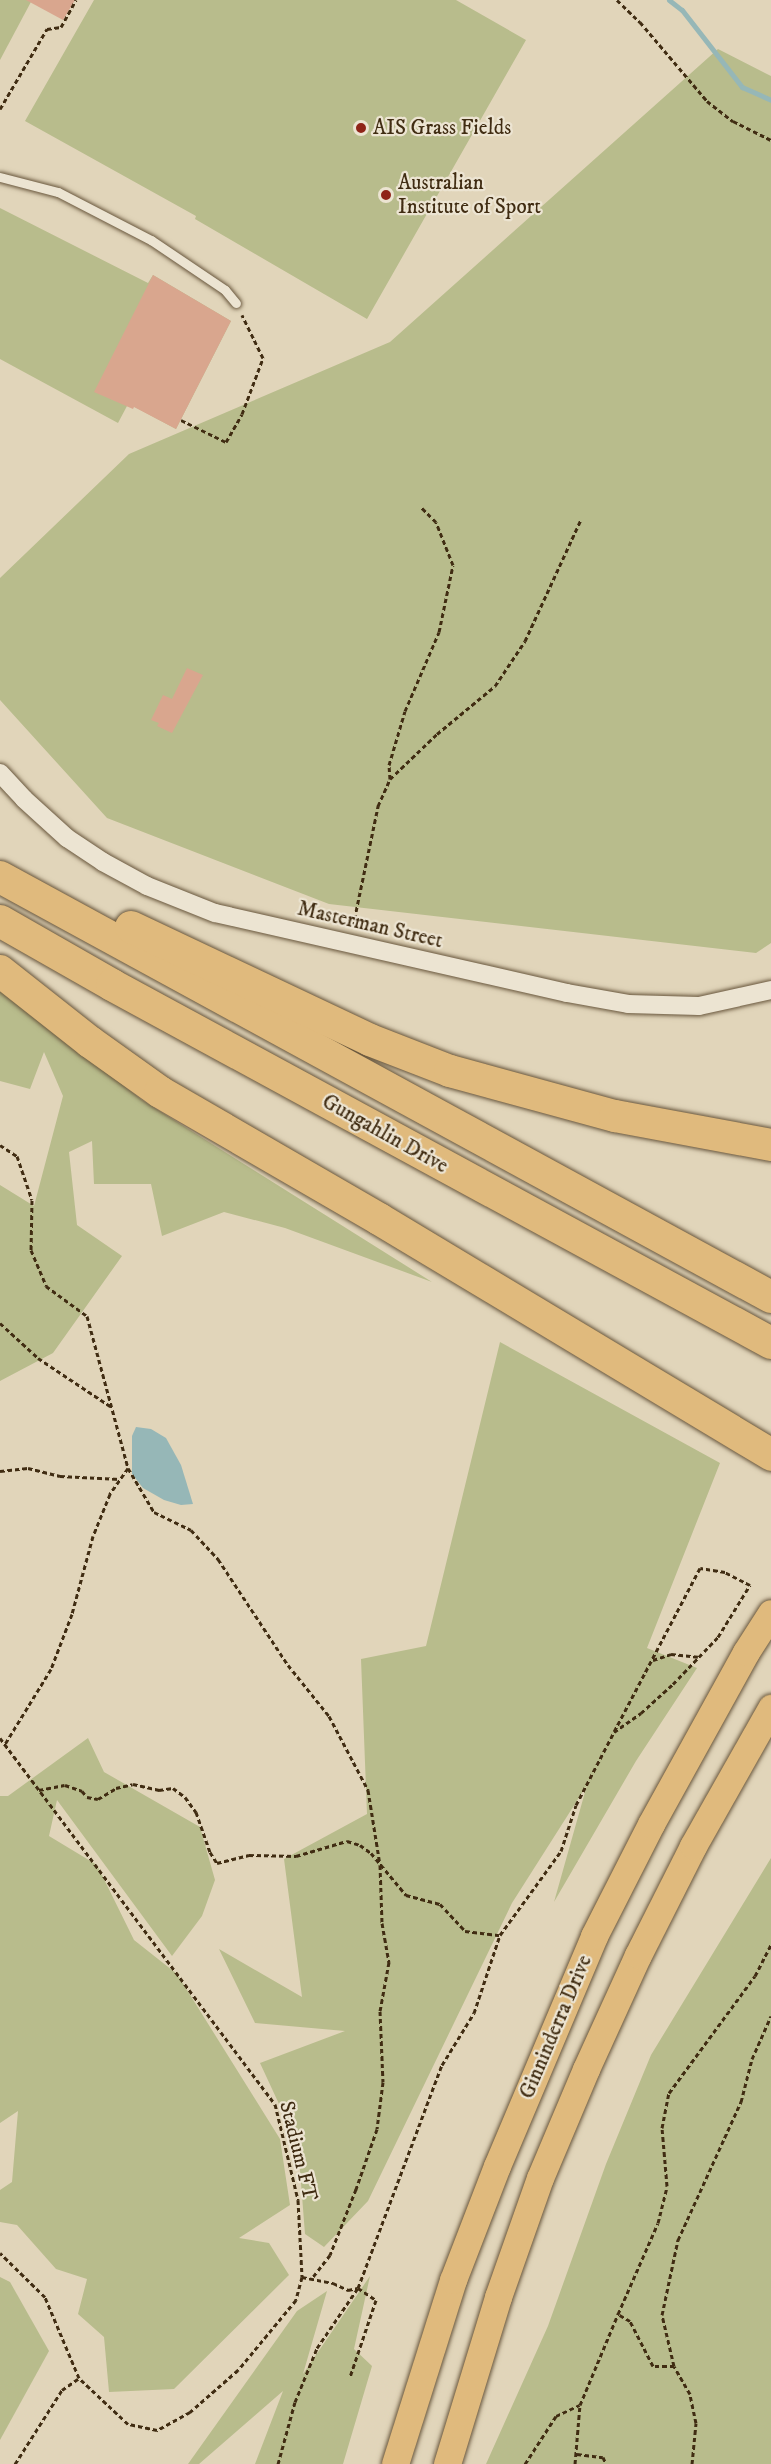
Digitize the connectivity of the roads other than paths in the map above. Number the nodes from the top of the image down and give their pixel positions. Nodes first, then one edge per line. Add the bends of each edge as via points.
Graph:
1 (0, 177) edge
2 (236, 303) road end
3 (0, 772) edge
4 (0, 859) edge
5 (0, 877) edge
6 (0, 921) edge
7 (0, 971) edge
8 (771, 990) edge
9 (771, 1145) edge
10 (771, 1297) edge
11 (771, 1343) edge
12 (771, 1455) edge
13 (771, 1613) edge
14 (771, 1708) edge
15 (395, 2464) edge
16 (447, 2464) edge

1 - 2 lane via 58,192 151,240 225,290
3 - 8 street, Masterman Street via 67,838 147,886 215,913 628,1004 699,1006
4 - 9 highway via 61,893 263,991 450,1071 615,1116
5 - 10 highway, Gungahlin Drive
6 - 11 highway, Gungahlin Drive
7 - 12 highway via 160,1092
13 - 15 main road, Ginninderra Drive via 657,1814 594,1936 453,2280
14 - 16 main road, Ginninderra Drive via 693,1846 586,2068 540,2178 498,2297

